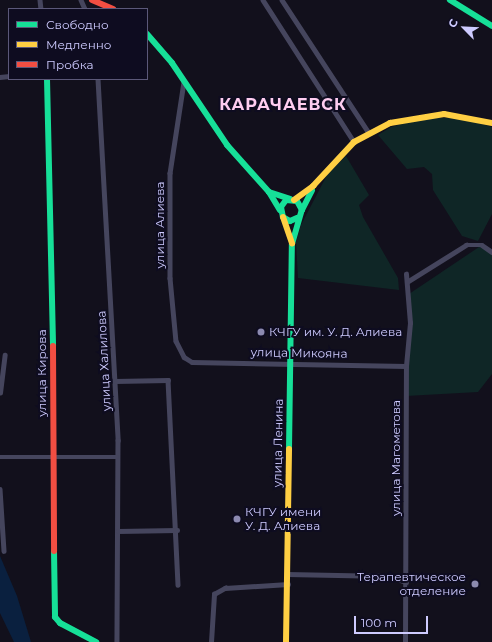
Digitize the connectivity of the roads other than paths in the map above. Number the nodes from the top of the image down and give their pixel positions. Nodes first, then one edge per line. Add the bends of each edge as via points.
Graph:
1 (263, 0) edge
2 (282, 0) edge
3 (450, 0) edge
4 (95, 1) edge
5 (111, 8) edge
6 (492, 26) edge
7 (148, 35) edge
8 (47, 80) edge
9 (98, 80) edge
10 (184, 82) junction
11 (492, 123) edge
12 (369, 133) junction
13 (354, 142) junction
14 (313, 186) junction
15 (269, 192) junction
16 (292, 200) junction
17 (280, 210) junction
18 (302, 210) junction
19 (283, 217) junction
20 (297, 218) junction
21 (292, 244) junction
22 (492, 252) edge
23 (406, 274) dead end
24 (407, 282) junction
25 (5, 355) dead end
26 (192, 362) joint
27 (290, 363) junction
28 (406, 366) junction
29 (115, 381) junction
30 (0, 393) edge
31 (0, 457) edge
32 (54, 457) junction
33 (117, 457) junction
34 (0, 489) edge
35 (177, 530) junction
36 (118, 531) junction
37 (4, 551) dead end
38 (287, 574) junction
39 (406, 582) junction
40 (288, 584) junction
41 (178, 586) dead end
42 (96, 642) edge
43 (117, 642) edge
44 (211, 642) edge
45 (286, 642) edge
46 (405, 642) edge

1 - 13 street
2 - 12 street
3 - 6 street
4 - 5 street
7 - 10 street via 172,63
8 - 32 street, улица Кирова
9 - 29 street, улица Халилова
10 - 15 street via 227,145
10 - 26 street, улица Алиева via 170,173 170,283 176,341 184,357
11 - 12 street via 444,114 390,123
12 - 13 street
13 - 14 street
14 - 16 street
14 - 18 street
15 - 16 street
15 - 17 street
16 - 17 street via 283,203
16 - 18 street via 300,204
17 - 19 street
18 - 20 street
19 - 20 street via 290,221
19 - 21 street, улица Ленина
20 - 21 street, улица Ленина
21 - 27 street, улица Ленина
22 - 24 street via 482,245 466,245
23 - 24 street, улица Магометова
24 - 28 street, улица Магометова via 410,323
25 - 30 street
26 - 27 street, улица Микояна
27 - 28 street, улица Микояна
27 - 38 street, улица Ленина
28 - 39 street, улица Магометова
29 - 33 street, улица Халилова
29 - 35 street via 168,380
31 - 32 street
32 - 33 street
32 - 42 street, улица Кирова via 55,617 60,623
33 - 36 street, улица Халилова
34 - 37 street
35 - 36 street
35 - 41 street
36 - 43 street, улица Халилова
38 - 39 street via 388,576
38 - 40 street, улица Ленина
39 - 46 street, улица Магометова
40 - 44 street via 225,588 214,594
40 - 45 street, улица Ленина

